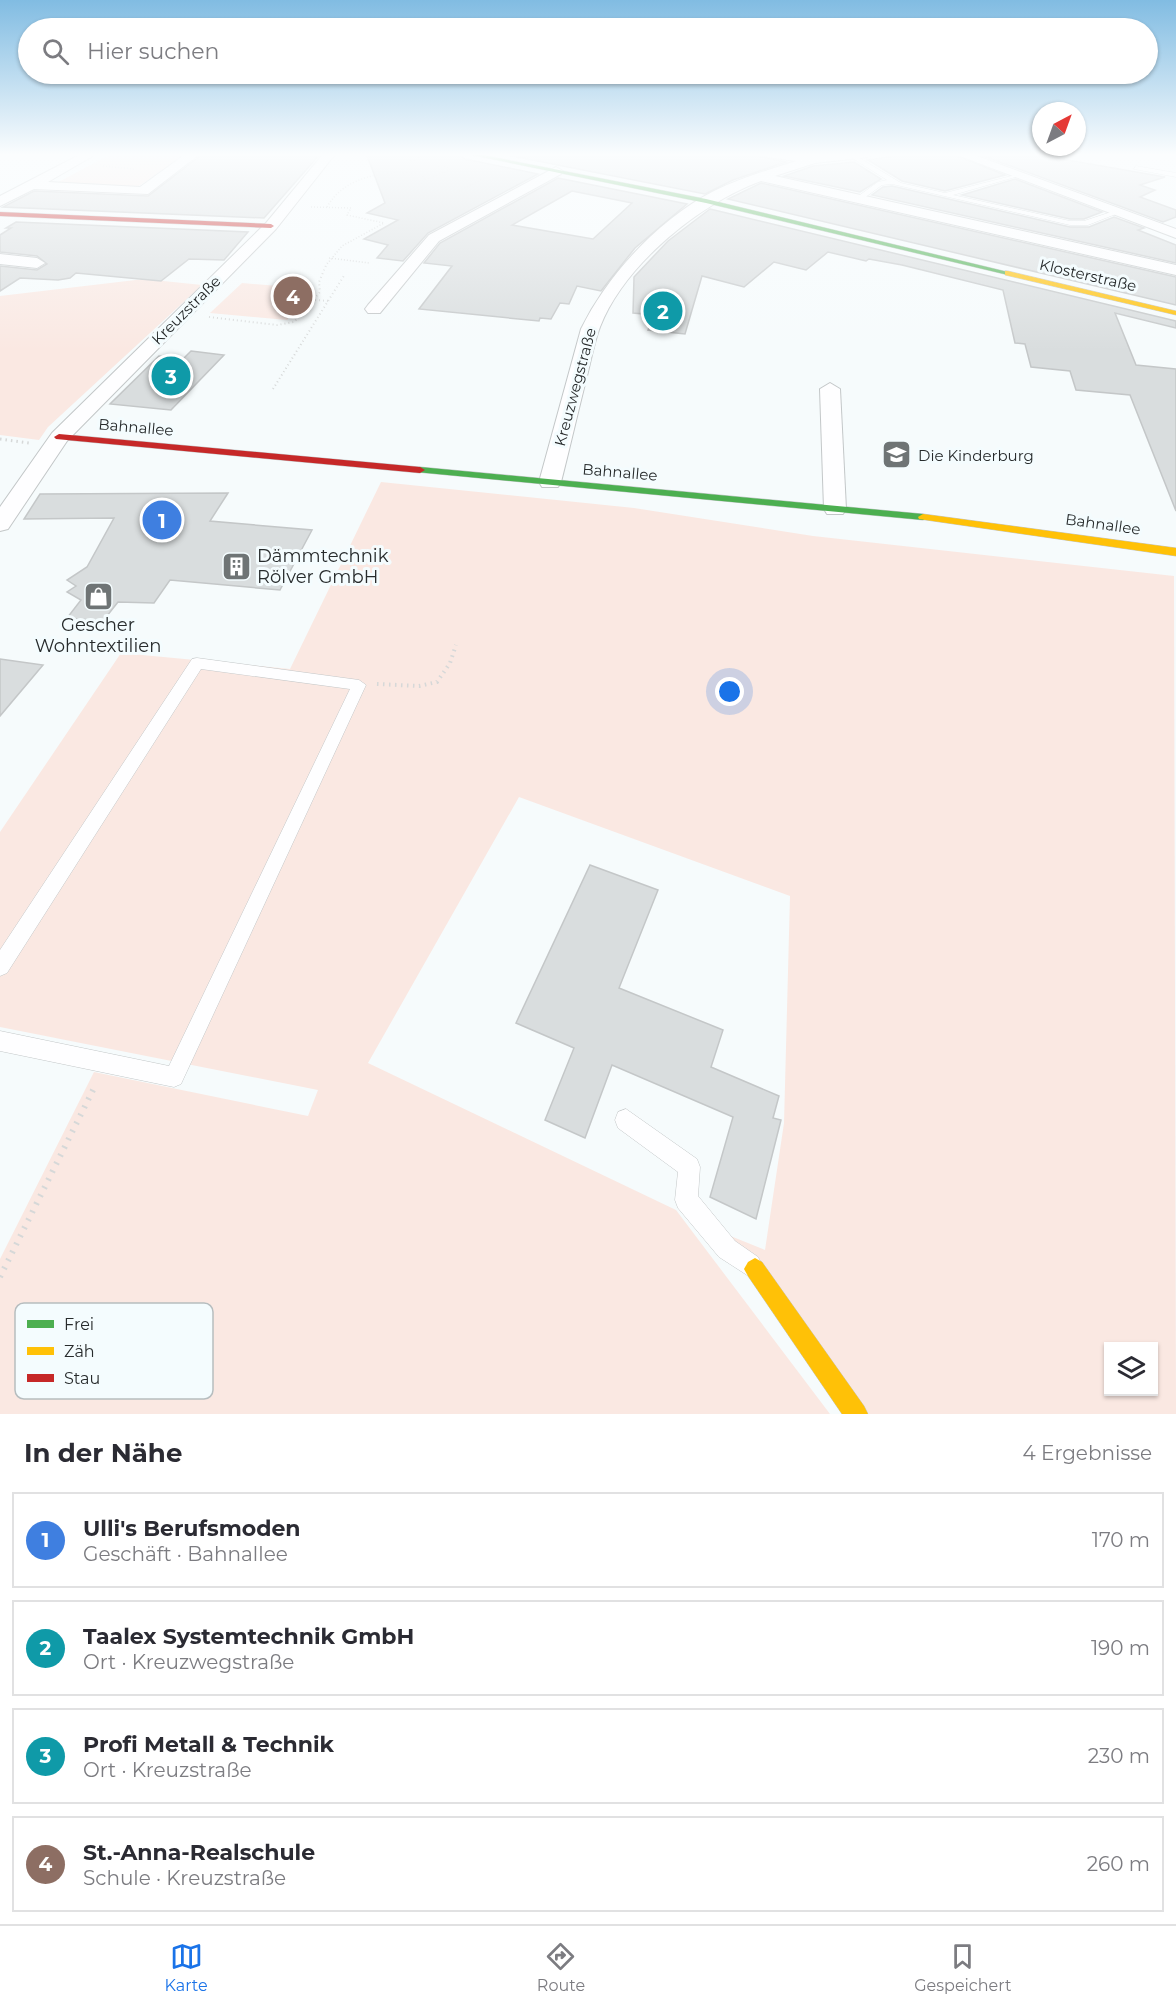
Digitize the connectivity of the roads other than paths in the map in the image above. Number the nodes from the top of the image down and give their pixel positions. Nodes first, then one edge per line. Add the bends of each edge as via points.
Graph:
1 (113, 219) edge
2 (277, 219) edge
3 (469, 219) edge
4 (681, 219) edge
5 (781, 219) edge
6 (949, 219) edge
7 (1052, 219) edge
8 (1097, 219) edge
9 (1136, 219) edge
10 (271, 226) junction
11 (1176, 234) edge
12 (0, 259) edge
13 (37, 263) dead end
14 (1176, 270) edge
15 (374, 309) dead end
16 (1176, 313) edge
17 (830, 389) dead end
18 (59, 436) junction
19 (550, 482) junction
20 (835, 508) junction
21 (0, 524) edge
22 (1176, 552) edge
23 (0, 967) edge
24 (0, 1041) edge
25 (626, 1120) dead end
26 (755, 1269) joint
27 (856, 1414) edge

1 - 10 street
2 - 10 street, Kreuzstraße
3 - 15 street via 434,238
4 - 19 street, Kreuzwegstraße via 597,311
5 - 16 street, Klosterstraße
6 - 14 street
7 - 8 lane via 1070,223
9 - 11 street
10 - 18 street, Kreuzstraße
12 - 13 street
17 - 20 street
18 - 19 street, Bahnallee
18 - 21 street, Kreuzstraße
19 - 20 street, Bahnallee
20 - 22 street, Bahnallee via 957,520
23 - 24 lane via 197,663 359,685 174,1077
25 - 26 lane via 689,1167 686,1200 727,1249
26 - 27 street

